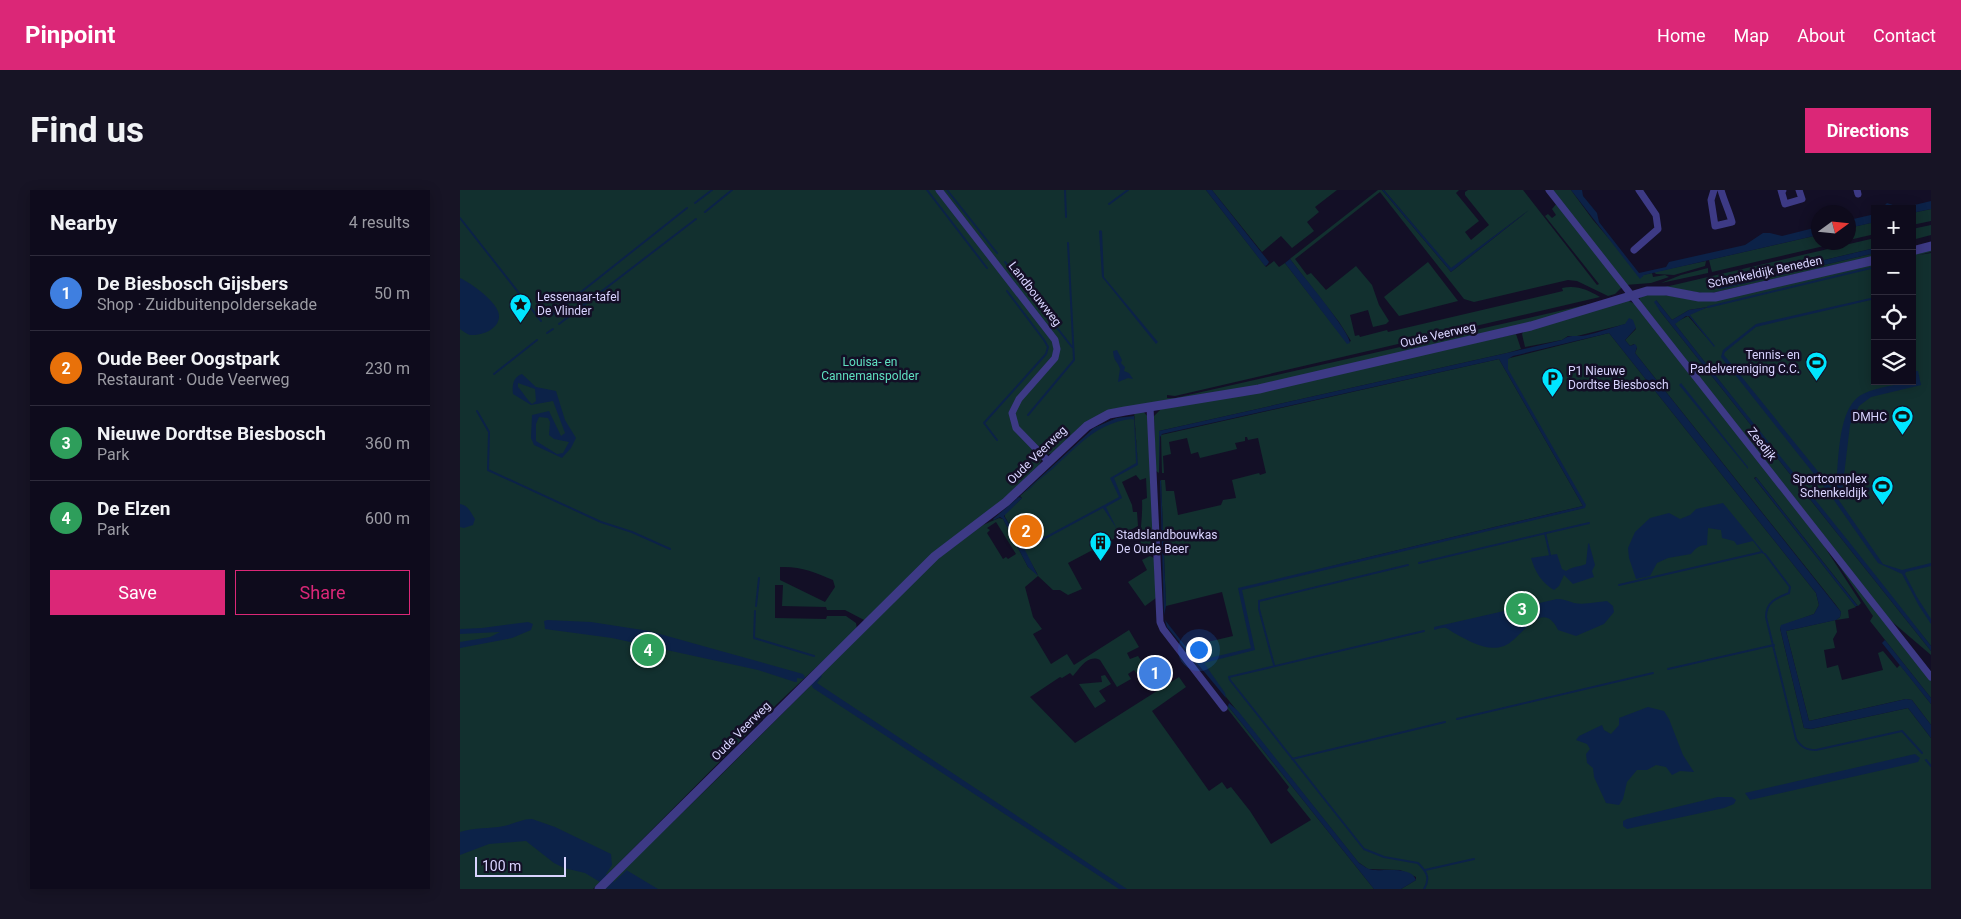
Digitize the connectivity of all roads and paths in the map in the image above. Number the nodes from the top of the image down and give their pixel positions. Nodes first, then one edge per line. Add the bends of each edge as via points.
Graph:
1 (939, 190) edge
2 (1549, 190) edge
3 (1639, 190) edge
4 (1714, 190) edge
5 (1722, 190) edge
6 (1783, 190) edge
7 (1799, 190) edge
8 (1931, 246) edge
9 (1634, 250) dead end
10 (1916, 250) edge
11 (1871, 261) edge
12 (1631, 296) junction
13 (1150, 407) junction
14 (1049, 462) junction
15 (1931, 677) edge
16 (1224, 708) dead end
17 (600, 888) edge

1 - 14 street, Landbouwweg via 1055,340 1055,358 1019,399 1012,413 1016,428
2 - 12 street, Zeedijk
3 - 9 street via 1656,215 1658,229
4 - 5 street via 1710,200 1715,226 1732,222
6 - 7 street via 1785,204 1802,199
8 - 10 street
11 - 12 street, Schenkeldijk Beneden via 1715,297 1658,290
12 - 13 street, Oude Veerweg via 1531,326 1259,390
12 - 15 street, Zeedijk
13 - 14 street, Oude Veerweg via 1115,413 1094,421
13 - 16 street via 1160,622
14 - 17 street, Oude Veerweg via 1006,502 935,556

